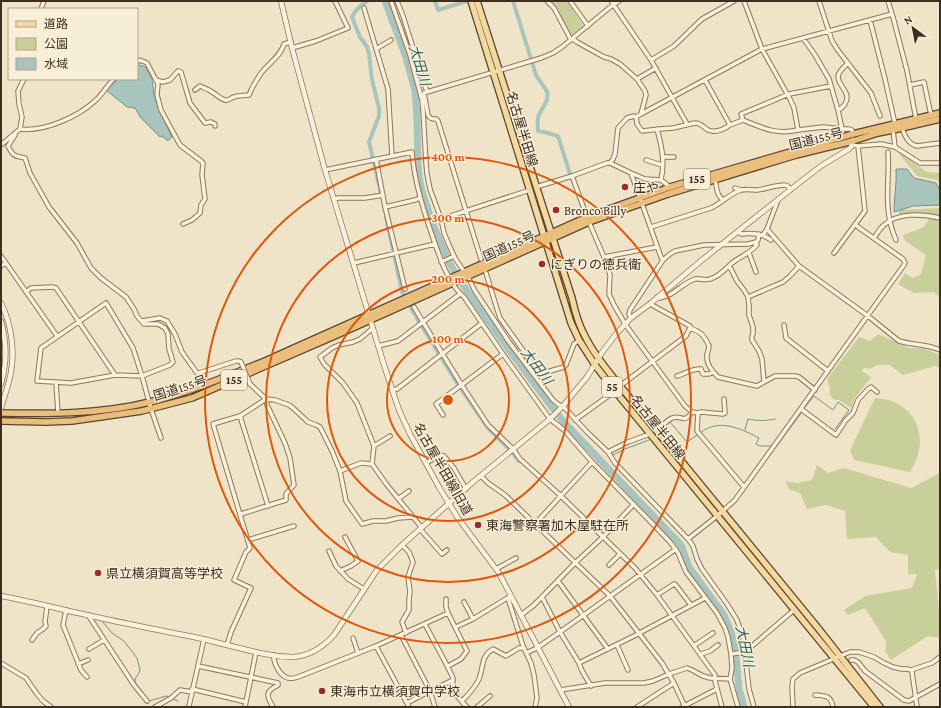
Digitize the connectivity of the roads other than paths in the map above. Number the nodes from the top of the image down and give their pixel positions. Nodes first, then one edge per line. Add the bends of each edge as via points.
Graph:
1 (281, 1) edge
2 (335, 1) edge
3 (391, 1) edge
4 (397, 1) edge
5 (471, 1) edge
6 (477, 1) edge
7 (547, 1) edge
8 (570, 1) edge
9 (619, 1) edge
10 (734, 1) edge
11 (744, 1) edge
12 (819, 1) edge
13 (888, 1) edge
14 (612, 3) edge
15 (364, 8) dead end
16 (892, 14) junction
17 (870, 20) junction
18 (588, 26) junction
19 (828, 31) junction
20 (802, 38) junction
21 (391, 40) dead end
22 (572, 40) junction
23 (291, 42) junction
24 (292, 48) junction
25 (376, 49) junction
26 (762, 49) junction
27 (651, 60) junction
28 (138, 61) edge
29 (848, 63) junction
30 (656, 68) junction
31 (496, 71) junction
32 (24, 80) edge
33 (113, 80) edge
34 (156, 80) junction
35 (636, 80) junction
36 (705, 80) junction
37 (910, 85) junction
38 (831, 86) junction
39 (195, 90) dead end
40 (427, 92) junction
41 (788, 94) junction
42 (672, 97) junction
43 (838, 110) junction
44 (940, 113) edge
45 (641, 114) junction
46 (931, 115) junction
47 (880, 116) dead end
48 (636, 117) junction
49 (916, 119) junction
50 (940, 119) edge
51 (743, 120) junction
52 (687, 124) junction
53 (895, 124) junction
54 (730, 125) junction
55 (215, 126) dead end
56 (902, 128) junction
57 (20, 129) junction
58 (657, 129) junction
59 (842, 129) junction
60 (798, 130) junction
61 (893, 130) junction
62 (14, 133) junction
63 (853, 134) junction
64 (852, 143) junction
65 (940, 143) edge
66 (1, 145) edge
67 (858, 146) junction
68 (895, 147) junction
69 (888, 152) dead end
70 (392, 156) junction
71 (663, 157) junction
72 (674, 157) dead end
73 (376, 159) junction
74 (646, 160) dead end
75 (610, 163) junction
76 (940, 163) edge
77 (662, 165) junction
78 (325, 170) junction
79 (631, 173) junction
80 (572, 176) junction
81 (661, 180) junction
82 (715, 180) junction
83 (536, 187) junction
84 (670, 187) junction
85 (735, 188) dead end
86 (530, 190) junction
87 (741, 190) junction
88 (790, 190) junction
89 (383, 195) junction
90 (420, 198) junction
91 (334, 199) junction
92 (778, 199) junction
93 (641, 200) junction
94 (723, 200) junction
95 (386, 206) junction
96 (466, 211) junction
97 (940, 218) edge
98 (442, 219) junction
99 (588, 219) junction
100 (890, 222) junction
101 (183, 224) dead end
102 (855, 224) junction
103 (651, 227) junction
104 (768, 229) junction
105 (738, 232) junction
106 (761, 235) junction
107 (552, 236) junction
108 (545, 238) junction
109 (874, 238) junction
110 (771, 240) dead end
111 (896, 240) dead end
112 (756, 242) junction
113 (435, 244) junction
114 (721, 245) junction
115 (657, 247) junction
116 (397, 253) junction
117 (750, 253) junction
118 (834, 253) dead end
119 (1, 256) edge
120 (452, 257) dead end
121 (604, 257) junction
122 (481, 259) dead end
123 (663, 260) junction
124 (442, 261) junction
125 (6, 263) junction
126 (354, 263) junction
127 (1, 266) edge
128 (799, 266) junction
129 (729, 267) junction
130 (756, 272) dead end
131 (486, 273) dead end
132 (465, 274) junction
133 (452, 282) junction
134 (405, 290) dead end
135 (26, 292) junction
136 (460, 294) junction
137 (657, 297) junction
138 (748, 297) junction
139 (1, 303) edge
140 (651, 303) junction
141 (414, 307) dead end
142 (868, 316) junction
143 (370, 317) junction
144 (631, 318) junction
145 (1, 321) edge
146 (142, 321) junction
147 (79, 322) junction
148 (423, 322) junction
149 (482, 323) junction
150 (625, 324) junction
151 (784, 325) dead end
152 (373, 328) junction
153 (690, 328) junction
154 (57, 336) junction
155 (580, 340) junction
156 (378, 346) junction
157 (940, 350) edge
158 (442, 353) junction
159 (502, 354) junction
160 (599, 359) junction
161 (652, 362) junction
162 (595, 365) junction
163 (828, 371) junction
164 (713, 372) junction
165 (115, 375) junction
166 (142, 376) junction
167 (677, 376) dead end
168 (56, 382) junction
169 (764, 382) junction
170 (1, 384) edge
171 (461, 384) junction
172 (620, 386) junction
173 (392, 390) junction
174 (615, 390) junction
175 (815, 390) junction
176 (877, 392) dead end
177 (266, 399) junction
178 (724, 400) dead end
179 (149, 402) junction
180 (1, 408) edge
181 (561, 408) junction
182 (151, 409) junction
183 (801, 409) junction
184 (692, 412) junction
185 (1, 413) edge
186 (58, 413) junction
187 (698, 413) junction
188 (443, 415) dead end
189 (240, 416) junction
190 (551, 418) junction
191 (576, 420) junction
192 (1, 421) edge
193 (656, 431) junction
194 (650, 434) junction
195 (390, 436) dead end
196 (161, 438) dead end
197 (374, 446) junction
198 (513, 450) junction
199 (608, 452) junction
200 (592, 462) junction
201 (426, 463) junction
202 (372, 464) junction
203 (340, 471) junction
204 (481, 476) junction
205 (744, 487) junction
206 (466, 488) junction
207 (409, 491) dead end
208 (561, 496) junction
209 (398, 499) junction
210 (449, 503) junction
211 (634, 504) junction
212 (268, 506) junction
213 (723, 510) junction
214 (241, 514) junction
215 (717, 516) junction
216 (413, 517) junction
217 (535, 524) junction
218 (294, 526) dead end
219 (421, 528) junction
220 (345, 537) dead end
221 (603, 537) junction
222 (688, 539) junction
223 (248, 540) junction
224 (402, 544) junction
225 (676, 549) junction
226 (329, 550) dead end
227 (447, 550) dead end
228 (620, 554) junction
229 (516, 558) dead end
230 (575, 563) junction
231 (609, 565) dead end
232 (496, 569) junction
233 (340, 571) junction
234 (641, 574) junction
235 (558, 581) junction
236 (364, 589) junction
237 (657, 595) junction
238 (1, 596) edge
239 (610, 596) junction
240 (509, 597) junction
241 (542, 597) junction
242 (705, 598) junction
243 (446, 599) dead end
244 (464, 602) dead end
245 (691, 605) junction
246 (47, 606) junction
247 (66, 610) junction
248 (794, 610) junction
249 (448, 613) junction
250 (521, 615) junction
251 (584, 615) junction
252 (672, 615) junction
253 (88, 616) junction
254 (472, 619) junction
255 (425, 624) junction
256 (456, 627) junction
257 (560, 632) junction
258 (406, 633) junction
259 (639, 633) junction
260 (713, 634) dead end
261 (401, 635) junction
262 (353, 638) dead end
263 (204, 639) junction
264 (32, 640) dead end
265 (104, 640) junction
266 (227, 645) junction
267 (617, 645) junction
268 (695, 645) junction
269 (718, 645) dead end
270 (376, 646) junction
271 (523, 648) junction
272 (537, 648) junction
273 (89, 649) dead end
274 (608, 649) junction
275 (256, 652) junction
276 (745, 652) junction
277 (358, 653) junction
278 (526, 653) junction
279 (701, 654) junction
280 (731, 654) junction
281 (274, 656) junction
282 (841, 657) junction
283 (940, 657) edge
284 (834, 658) junction
285 (88, 660) dead end
286 (851, 660) dead end
287 (1, 663) edge
288 (78, 664) junction
289 (579, 664) junction
290 (198, 666) junction
291 (448, 666) junction
292 (628, 670) dead end
293 (911, 670) junction
294 (669, 674) junction
295 (86, 677) dead end
296 (251, 677) junction
297 (716, 678) junction
298 (730, 679) junction
299 (453, 680) junction
300 (674, 683) junction
301 (940, 684) edge
302 (591, 686) junction
303 (718, 689) junction
304 (560, 690) junction
305 (192, 691) junction
306 (430, 691) junction
307 (490, 696) dead end
308 (815, 696) dead end
309 (916, 697) junction
310 (147, 701) dead end
311 (462, 701) junction
312 (246, 702) junction
313 (408, 705) edge
314 (683, 706) edge
315 (51, 707) edge
316 (156, 707) edge
317 (190, 707) edge
318 (245, 707) edge
319 (273, 707) edge
320 (435, 707) edge
321 (467, 707) edge
322 (477, 707) edge
323 (535, 707) edge
324 (568, 707) edge
325 (637, 707) edge
326 (722, 707) edge
327 (738, 707) edge
328 (754, 707) edge
329 (793, 707) edge
330 (833, 707) edge
331 (874, 707) edge
332 (880, 707) edge
333 (917, 707) edge

1 - 23 street, 名古屋半田線旧道
2 - 24 street via 348,28
3 - 98 street via 422,100 427,174
4 - 40 street
5 - 31 main road, 名古屋半田線 / 55
6 - 31 main road, 名古屋半田線 / 55
7 - 22 street via 554,8
8 - 18 street
9 - 14 street
10 - 27 street via 702,19 679,41
11 - 26 street
12 - 19 street
13 - 16 street
14 - 18 street
14 - 27 street
15 - 25 street
16 - 17 street
16 - 37 street
17 - 19 street
17 - 53 street
18 - 22 street
19 - 20 street
19 - 29 street
20 - 26 street
20 - 38 street via 815,55
21 - 25 street
22 - 31 street via 541,58
22 - 35 street via 620,64
23 - 24 street, 名古屋半田線旧道
23 - 39 street via 284,44 282,51 262,72 250,95 223,100 200,86
24 - 78 street, 名古屋半田線旧道
25 - 70 street via 388,89
26 - 36 street
26 - 41 street
27 - 30 street
28 - 34 street via 147,63
29 - 43 street via 838,76 847,98
29 - 47 street via 871,94
30 - 35 street
30 - 42 street
31 - 40 street
31 - 83 main road, 名古屋半田線 / 55
31 - 86 main road, 名古屋半田線 / 55
32 - 57 street via 18,91 22,117
33 - 57 street via 97,100 71,117 54,125
34 - 55 street via 170,80 178,71 181,72 190,103 205,123 211,122
34 - 101 street via 162,110 180,145 203,163 205,199 200,213
35 - 45 street via 646,95
36 - 42 street
36 - 54 street
37 - 46 street via 924,82
37 - 49 street
38 - 41 street
38 - 43 street
40 - 96 street via 424,93 428,115 438,121
41 - 51 street via 741,114
41 - 60 street via 794,108
42 - 45 street
42 - 52 street
43 - 59 street
44 - 46 highway, 国道155号 / 155
45 - 48 street
46 - 49 highway, 国道155号 / 155
48 - 58 street via 642,132
48 - 75 street via 627,118 618,128 615,154
49 - 53 highway, 国道155号 / 155
50 - 56 highway, 国道155号 / 155
51 - 54 street
51 - 60 street via 757,127 779,132
52 - 54 street via 698,123 710,131
52 - 58 street
53 - 63 highway, 国道155号 / 155
56 - 61 highway, 国道155号 / 155
56 - 65 street via 906,140 914,146
57 - 62 street
58 - 71 street
59 - 60 street via 823,127
59 - 63 street via 851,129
61 - 64 highway, 国道155号 / 155
61 - 68 street
62 - 66 street
62 - 146 street via 16,135 8,146 14,156 26,158 30,173 49,207 77,243 91,268 126,297
63 - 64 street
63 - 84 highway, 国道155号 / 155
64 - 67 street
64 - 82 highway, 国道155号 / 155 via 796,155
64 - 88 street via 849,149 821,166
67 - 68 street via 881,144
67 - 102 street via 865,211
68 - 76 street via 920,163
69 - 100 street via 887,201
70 - 73 street
70 - 90 street via 412,152
71 - 72 street
71 - 77 street
73 - 78 street
73 - 89 street
74 - 77 street
75 - 79 street
75 - 80 street
77 - 81 street
78 - 91 street, 名古屋半田線旧道
79 - 81 street via 645,179
79 - 93 street
80 - 83 street
80 - 99 street
81 - 84 street
82 - 93 highway, 国道155号 / 155
82 - 94 street via 720,198
83 - 107 main road, 名古屋半田線 / 55
84 - 93 highway, 国道155号 / 155
85 - 87 street
86 - 96 street
86 - 108 main road, 名古屋半田線 / 55
87 - 88 street via 785,185
87 - 94 street
88 - 92 street
89 - 91 street
89 - 95 street
90 - 95 street
90 - 113 street
91 - 126 street, 名古屋半田線旧道
92 - 104 street
92 - 105 street
93 - 99 highway, 国道155号 / 155
93 - 103 street
94 - 103 street via 711,208
95 - 116 street
96 - 98 street
96 - 122 street
97 - 100 street via 912,215
98 - 132 street via 454,258
99 - 107 highway, 国道155号 / 155
99 - 121 street
100 - 109 street via 883,226
100 - 111 street
102 - 109 street
102 - 118 street
103 - 115 street
104 - 106 street
104 - 128 street
105 - 106 street
105 - 114 street
106 - 110 street
106 - 112 street
107 - 108 highway, 国道155号 / 155
107 - 160 main road, 名古屋半田線 / 55 via 577,318
108 - 132 highway, 国道155号 / 155
108 - 155 main road, 名古屋半田線 / 55 via 565,304
109 - 142 street via 903,258 905,263
112 - 114 street
112 - 117 street
113 - 116 street
113 - 124 street
114 - 123 street via 704,245 675,251
114 - 137 street
115 - 121 street
115 - 123 street
116 - 126 street
116 - 134 street
117 - 129 street
117 - 130 street
119 - 125 street
120 - 124 street
121 - 150 street via 610,275 609,294
123 - 144 street via 630,310
124 - 133 street
125 - 127 street
125 - 135 street
126 - 143 street, 名古屋半田線旧道
128 - 138 street via 783,282
128 - 142 street
129 - 137 street via 709,280 695,279 670,294
129 - 138 street
131 - 155 street via 500,318 540,374 564,367 574,344
132 - 133 highway, 国道155号 / 155
132 - 181 street via 509,342
133 - 136 street
133 - 143 highway, 国道155号 / 155
135 - 147 street via 31,288 56,288
135 - 154 street
136 - 148 street
136 - 149 street
137 - 140 street
138 - 169 street via 754,334 752,340 762,358
139 - 180 street via 9,327 13,355 12,371
140 - 144 street
140 - 153 street
141 - 148 street
142 - 157 street via 899,341
142 - 163 street
143 - 152 street, 名古屋半田線旧道
143 - 179 highway, 国道155号 / 155 via 223,378
143 - 182 highway, 国道155号 / 155 via 204,393
144 - 150 street
145 - 170 street via 6,349
146 - 166 street via 165,328 173,362
146 - 177 street, bridge via 160,318 167,321 182,352 197,373 239,361 250,384
147 - 154 street
147 - 165 street
147 - 166 street via 106,303 133,348
148 - 156 street via 398,341
148 - 158 street
149 - 158 street
149 - 159 street
150 - 160 street
150 - 161 street
151 - 163 street via 786,338
152 - 156 street, 名古屋半田線旧道
152 - 197 street via 360,339 332,348 320,358 357,403
153 - 161 street via 686,336
153 - 164 street via 698,331 709,346 707,358
154 - 168 street via 40,348 38,381
155 - 162 main road, 名古屋半田線 / 55
156 - 173 street, 名古屋半田線旧道
158 - 171 street
158 - 173 street via 397,389
159 - 171 street
159 - 190 street
160 - 162 street
160 - 172 main road, 名古屋半田線 / 55
161 - 172 street
161 - 184 street
162 - 174 main road, 名古屋半田線 / 55
162 - 181 street
163 - 175 street
164 - 167 street via 703,374 701,369 695,368
164 - 169 street via 718,377 757,386
165 - 166 street
165 - 168 street via 71,383
166 - 179 street
168 - 186 street
169 - 175 street via 775,376 795,376
171 - 188 street via 436,404
171 - 198 street via 488,425
172 - 193 main road, 名古屋半田線 / 55
173 - 201 street, 名古屋半田線旧道 via 407,428
174 - 191 street
174 - 194 main road, 名古屋半田線 / 55
175 - 183 street
176 - 183 street via 871,387 868,389 836,435
177 - 189 street
177 - 203 street via 293,408 308,422 320,427
177 - 212 street via 290,458 294,485 286,494 286,500
178 - 187 street via 723,414
179 - 182 street
179 - 186 highway, 国道155号 / 155 via 123,408
181 - 190 street
181 - 191 street
182 - 192 highway, 国道155号 / 155 via 72,421
182 - 196 street
183 - 205 street
184 - 187 street
184 - 193 street via 686,419 672,418
185 - 186 highway, 国道155号 / 155
187 - 205 street via 698,431
189 - 212 street
189 - 214 street via 214,424
190 - 198 street
190 - 200 street
191 - 199 street
193 - 213 main road, 名古屋半田線 / 55
194 - 199 street
194 - 215 main road, 名古屋半田線 / 55
195 - 197 street
197 - 202 street
198 - 204 street
198 - 208 street
199 - 222 street via 615,463
200 - 208 street
200 - 211 street
201 - 206 street via 444,456
201 - 210 street, 名古屋半田線旧道
202 - 203 street via 361,463
202 - 209 street
203 - 216 street via 346,501 362,524
204 - 206 street
204 - 217 street
205 - 213 street via 735,500
206 - 210 street
207 - 209 street
208 - 217 street
208 - 221 street
209 - 216 street
210 - 219 street
210 - 232 street, 名古屋半田線旧道
211 - 221 street
211 - 225 street
212 - 214 street
213 - 215 street
213 - 282 main road, 名古屋半田線 / 55
214 - 223 street
215 - 222 street
215 - 248 main road, 名古屋半田線 / 55
216 - 219 street
217 - 230 street
218 - 223 street
219 - 224 street
219 - 227 street via 442,554
220 - 233 street via 358,561
221 - 228 street
221 - 230 street
222 - 276 street via 702,569 737,620
223 - 266 street via 250,548 234,580 251,588
224 - 236 street via 377,570
224 - 258 street via 413,562 408,577 409,610 402,622
225 - 234 street
225 - 242 street via 686,572
226 - 233 street
228 - 231 street
228 - 234 street
229 - 232 street
230 - 235 street
230 - 239 street
232 - 240 street, 名古屋半田線旧道
233 - 236 street
234 - 237 street
234 - 239 street
235 - 241 street
235 - 251 street
236 - 281 street via 327,643 302,656
237 - 245 street via 675,584
237 - 252 street
238 - 246 street
239 - 251 street
239 - 259 street
240 - 250 street, 名古屋半田線旧道
240 - 254 street
240 - 271 street
241 - 250 street
241 - 257 street
242 - 245 street
242 - 280 street via 725,628
243 - 249 street
244 - 254 street
245 - 252 street
246 - 247 street
246 - 264 street via 46,626
247 - 253 street
247 - 288 street via 63,625
248 - 276 street
248 - 284 main road, 名古屋半田線 / 55
249 - 255 street
249 - 256 street
250 - 272 street, 名古屋半田線旧道
251 - 257 street
251 - 274 street
252 - 259 street
252 - 268 street
253 - 263 street
253 - 265 street
254 - 256 street
255 - 258 street
255 - 291 street
256 - 291 street via 467,651 461,659
257 - 272 street
257 - 289 street
258 - 261 street
259 - 267 street
259 - 294 street
260 - 268 street
261 - 270 street
261 - 306 street
262 - 277 street
263 - 266 street
263 - 290 street
265 - 273 street
265 - 310 street
266 - 275 street
267 - 274 street
267 - 292 street
268 - 279 street
269 - 279 street
270 - 277 street
270 - 313 street
271 - 278 street
271 - 311 street via 518,648 506,656 493,649 489,651 484,658 479,680
272 - 278 street
272 - 304 street, 名古屋半田線旧道
274 - 289 street
275 - 281 street
275 - 296 street
276 - 280 street
276 - 328 street via 749,689
277 - 281 street via 292,678 281,673 275,664
278 - 323 street via 534,675 537,698
279 - 297 street
280 - 298 street
282 - 284 street
282 - 293 street via 850,652 860,652 893,667
282 - 332 main road, 名古屋半田線 / 55
283 - 293 street via 932,663
284 - 329 street via 800,673 793,679
284 - 331 main road, 名古屋半田線 / 55
285 - 288 street
286 - 309 street via 858,662 865,671 904,700 909,701
287 - 315 street via 26,678 43,701
288 - 295 street
289 - 302 street
290 - 296 street
290 - 305 street
291 - 299 street
293 - 309 street
294 - 297 street via 687,668 703,676
294 - 300 street
294 - 302 street via 644,683 605,683
296 - 312 street
296 - 319 street via 278,683 267,694
297 - 298 street
297 - 303 street
298 - 327 street
299 - 306 street
299 - 311 street via 454,690
300 - 314 street
300 - 325 street
301 - 309 street
302 - 304 street
303 - 314 street
303 - 326 street
304 - 324 street, 名古屋半田線旧道
305 - 312 street
305 - 316 street via 180,690
305 - 317 street
306 - 313 street
306 - 320 street
307 - 322 street
308 - 330 street via 829,698
309 - 333 street
311 - 321 street
312 - 318 street

